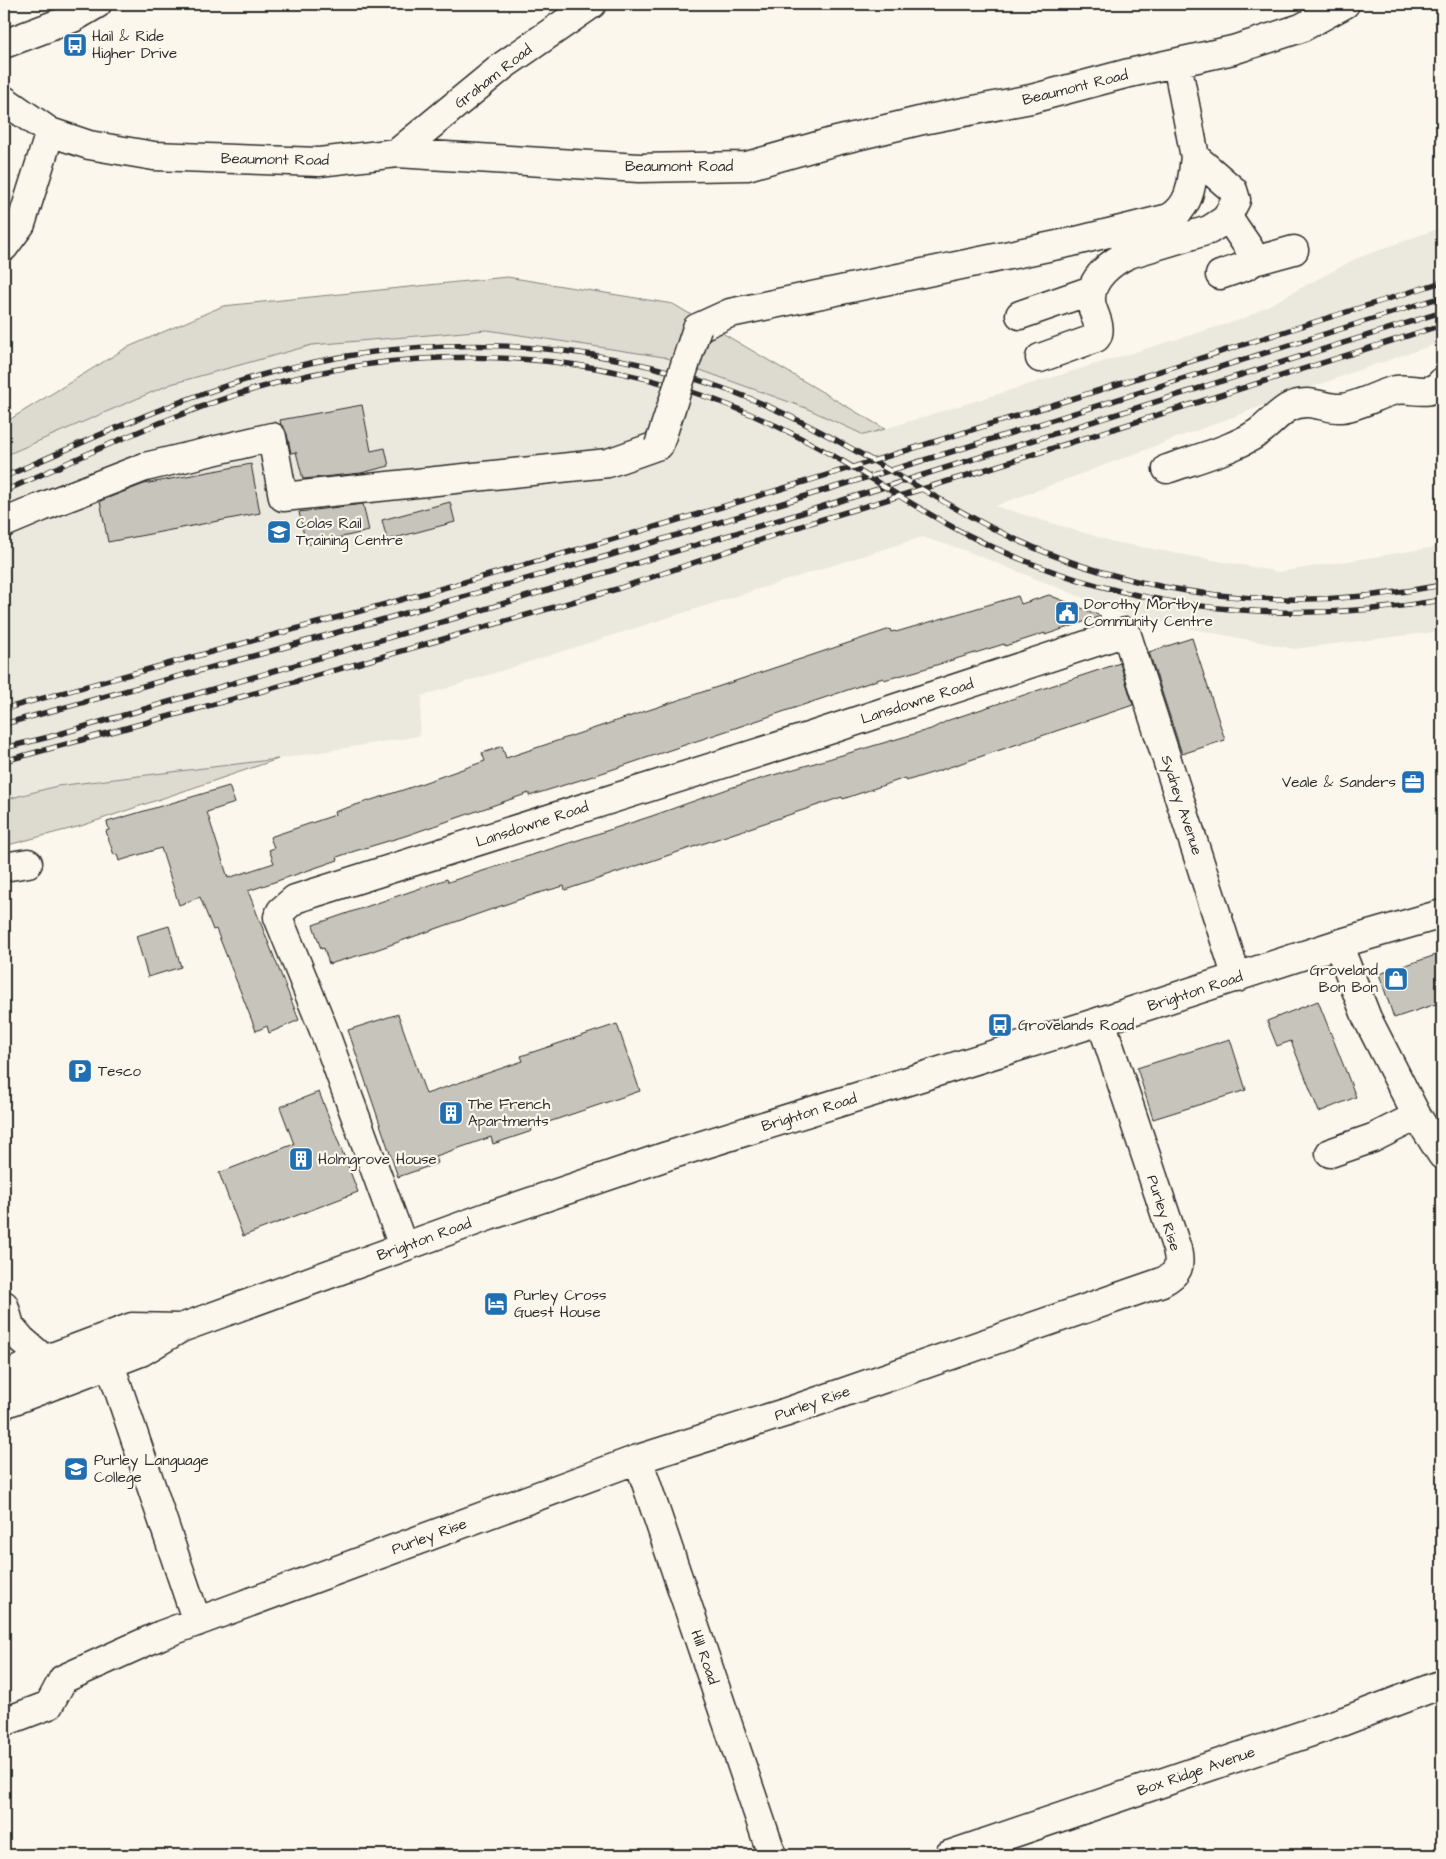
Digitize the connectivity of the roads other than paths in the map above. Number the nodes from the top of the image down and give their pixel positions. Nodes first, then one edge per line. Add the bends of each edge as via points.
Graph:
1 (97, 4) edge
2 (592, 4) edge
3 (1345, 4) edge
4 (4, 44) edge
5 (1177, 63) junction
6 (4, 100) edge
7 (50, 132) junction
8 (397, 153) junction
9 (1195, 156) junction
10 (1228, 217) junction
11 (4, 247) edge
12 (1294, 250) dead end
13 (1254, 261) junction
14 (1220, 274) dead end
15 (1092, 290) junction
16 (1020, 315) dead end
17 (1040, 358) dead end
18 (1442, 382) edge
19 (1167, 469) dead end
20 (4, 523) edge
21 (1126, 632) joint
22 (1442, 914) edge
23 (1338, 944) junction
24 (1237, 978) junction
25 (1101, 1021) junction
26 (1418, 1116) junction
27 (1330, 1153) dead end
28 (1442, 1155) edge
29 (403, 1246) junction
30 (4, 1305) edge
31 (181, 1328) junction
32 (45, 1360) junction
33 (110, 1364) junction
34 (4, 1375) edge
35 (4, 1404) edge
36 (638, 1459) junction
37 (197, 1622) junction
38 (1442, 1684) edge
39 (4, 1722) edge
40 (772, 1855) edge
41 (949, 1855) edge

1 - 4 main road via 73,18
2 - 8 main road, Graham Road via 504,65
3 - 5 main road, Beaumont Road via 1301,28 1233,50
5 - 8 main road, Beaumont Road via 1031,99 923,120 747,166 639,168
5 - 9 main road
6 - 7 main road, Beaumont Road
7 - 8 main road, Beaumont Road via 89,145 154,156 319,162
7 - 11 main road via 21,224
9 - 10 main road via 1233,190 1236,200
9 - 20 main road, bridge via 1189,195 1178,213 1169,218 1072,242 730,313 697,328 658,445 608,463 282,497 272,437 146,467
10 - 13 main road
10 - 15 main road via 1210,230 1118,259 1106,268
12 - 13 main road
13 - 14 main road
15 - 16 main road
15 - 17 main road via 1091,301 1099,329 1096,338
18 - 19 main road via 1428,392 1397,390 1342,408 1307,403 1291,406 1276,415 1265,428 1240,442
21 - 24 main road, Sydney Avenue
21 - 29 main road, Lansdowne Road via 295,899 288,904 278,917 324,1028
22 - 23 main road, Brighton Road
23 - 24 main road, Brighton Road
23 - 26 main road via 1367,1018
24 - 25 main road, Brighton Road
25 - 29 main road, Brighton Road via 668,1156
25 - 36 main road, Purley Rise via 1177,1248 1178,1271 1162,1282
26 - 27 main road via 1373,1138
26 - 28 main road
29 - 31 main road, Brighton Road
30 - 32 main road via 10,1326
31 - 32 main road, Brighton Road via 132,1327
31 - 33 main road, Brighton Road via 141,1352
32 - 34 main road, Brighton Road
33 - 35 main road, Brighton Road
33 - 37 main road
36 - 37 main road, Purley Rise
36 - 40 main road, Hill Road
37 - 39 main road, Purley Rise via 63,1679 49,1705
38 - 41 main road, Box Ridge Avenue via 1344,1721

